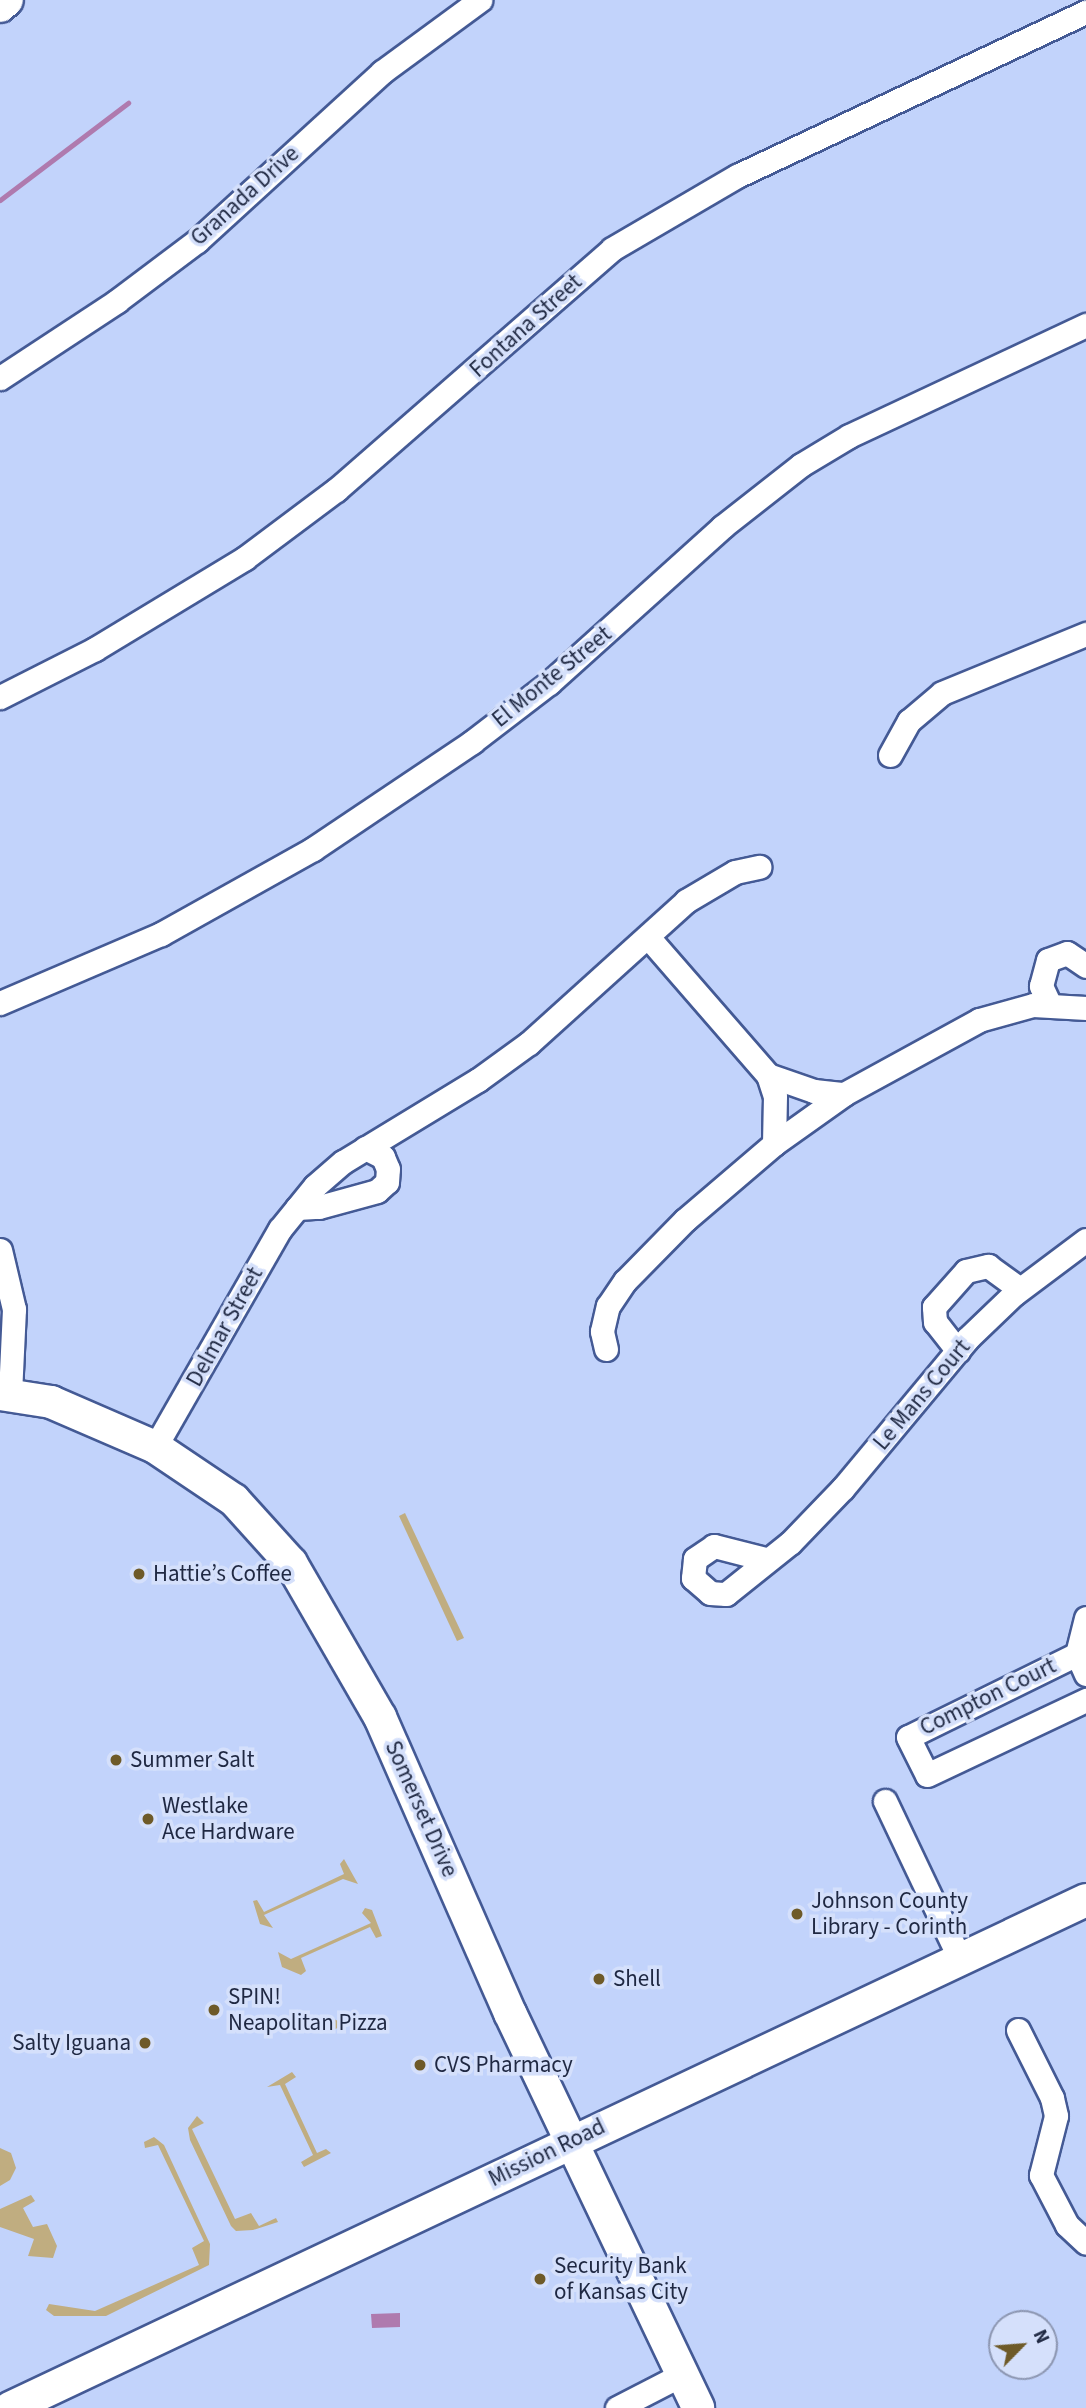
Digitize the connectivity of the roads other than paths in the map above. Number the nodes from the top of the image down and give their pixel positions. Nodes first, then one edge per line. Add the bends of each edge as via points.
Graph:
1 (7, 0) edge
2 (480, 0) edge
3 (0, 6) edge
4 (1086, 12) edge
5 (1086, 325) edge
6 (0, 378) edge
7 (1086, 634) edge
8 (0, 697) edge
9 (890, 755) dead end
10 (760, 867) dead end
11 (648, 937) junction
12 (1086, 966) edge
13 (0, 1003) edge
14 (1049, 1003) junction
15 (1084, 1003) edge
16 (768, 1075) junction
17 (844, 1094) junction
18 (774, 1144) junction
19 (365, 1149) junction
20 (297, 1208) junction
21 (1086, 1240) edge
22 (0, 1250) edge
23 (1020, 1289) junction
24 (606, 1349) dead end
25 (958, 1352) junction
26 (5, 1394) edge
27 (155, 1447) junction
28 (765, 1559) dead end
29 (1086, 1618) edge
30 (1081, 1664) edge
31 (1086, 1700) edge
32 (885, 1801) dead end
33 (1086, 1900) edge
34 (960, 1959) junction
35 (1018, 2031) dead end
36 (571, 2141) junction
37 (1086, 2243) edge
38 (681, 2375) junction
39 (10, 2408) edge
40 (617, 2408) edge
41 (698, 2408) edge

1 - 3 street
2 - 6 street, Granada Drive via 382,72 197,241 117,301
4 - 8 street, Fontana Street via 678,208 612,249 356,473 245,558 95,649
5 - 13 street, El Monte Street via 849,436 800,465 731,519 549,682 472,742 325,842 242,893 161,934
7 - 9 street via 942,694 909,721
10 - 11 street via 714,882
11 - 16 street
11 - 19 street, Delmar Street via 529,1043
12 - 14 street via 1068,953 1048,960 1041,979
14 - 15 street
14 - 17 street via 979,1020
16 - 17 street via 814,1091
16 - 18 street via 775,1096
17 - 18 street
18 - 24 street via 685,1220 625,1281 608,1306 603,1331
19 - 20 street, Delmar Street via 315,1186
19 - 20 street via 383,1157 388,1169 387,1182 377,1191 319,1207
20 - 27 street, Delmar Street via 280,1229
21 - 23 street, Le Mans Court
22 - 26 street via 14,1309
23 - 25 street, Le Mans Court
23 - 25 street via 988,1266 966,1271 934,1307 935,1322
25 - 28 street, Le Mans Court via 844,1488 790,1543
26 - 27 street, Somerset Drive via 51,1402
27 - 36 street, Somerset Drive via 234,1500 291,1563 324,1614 380,1717
29 - 30 street, Compton Court
30 - 31 street, Compton Court via 908,1737 927,1776
32 - 34 street
33 - 34 street, Mission Road
34 - 36 street, Mission Road
35 - 37 street via 1052,2098 1056,2116 1041,2175 1066,2225
36 - 38 street, Somerset Drive
36 - 39 street, Mission Road
38 - 40 street
38 - 41 street, Somerset Drive

